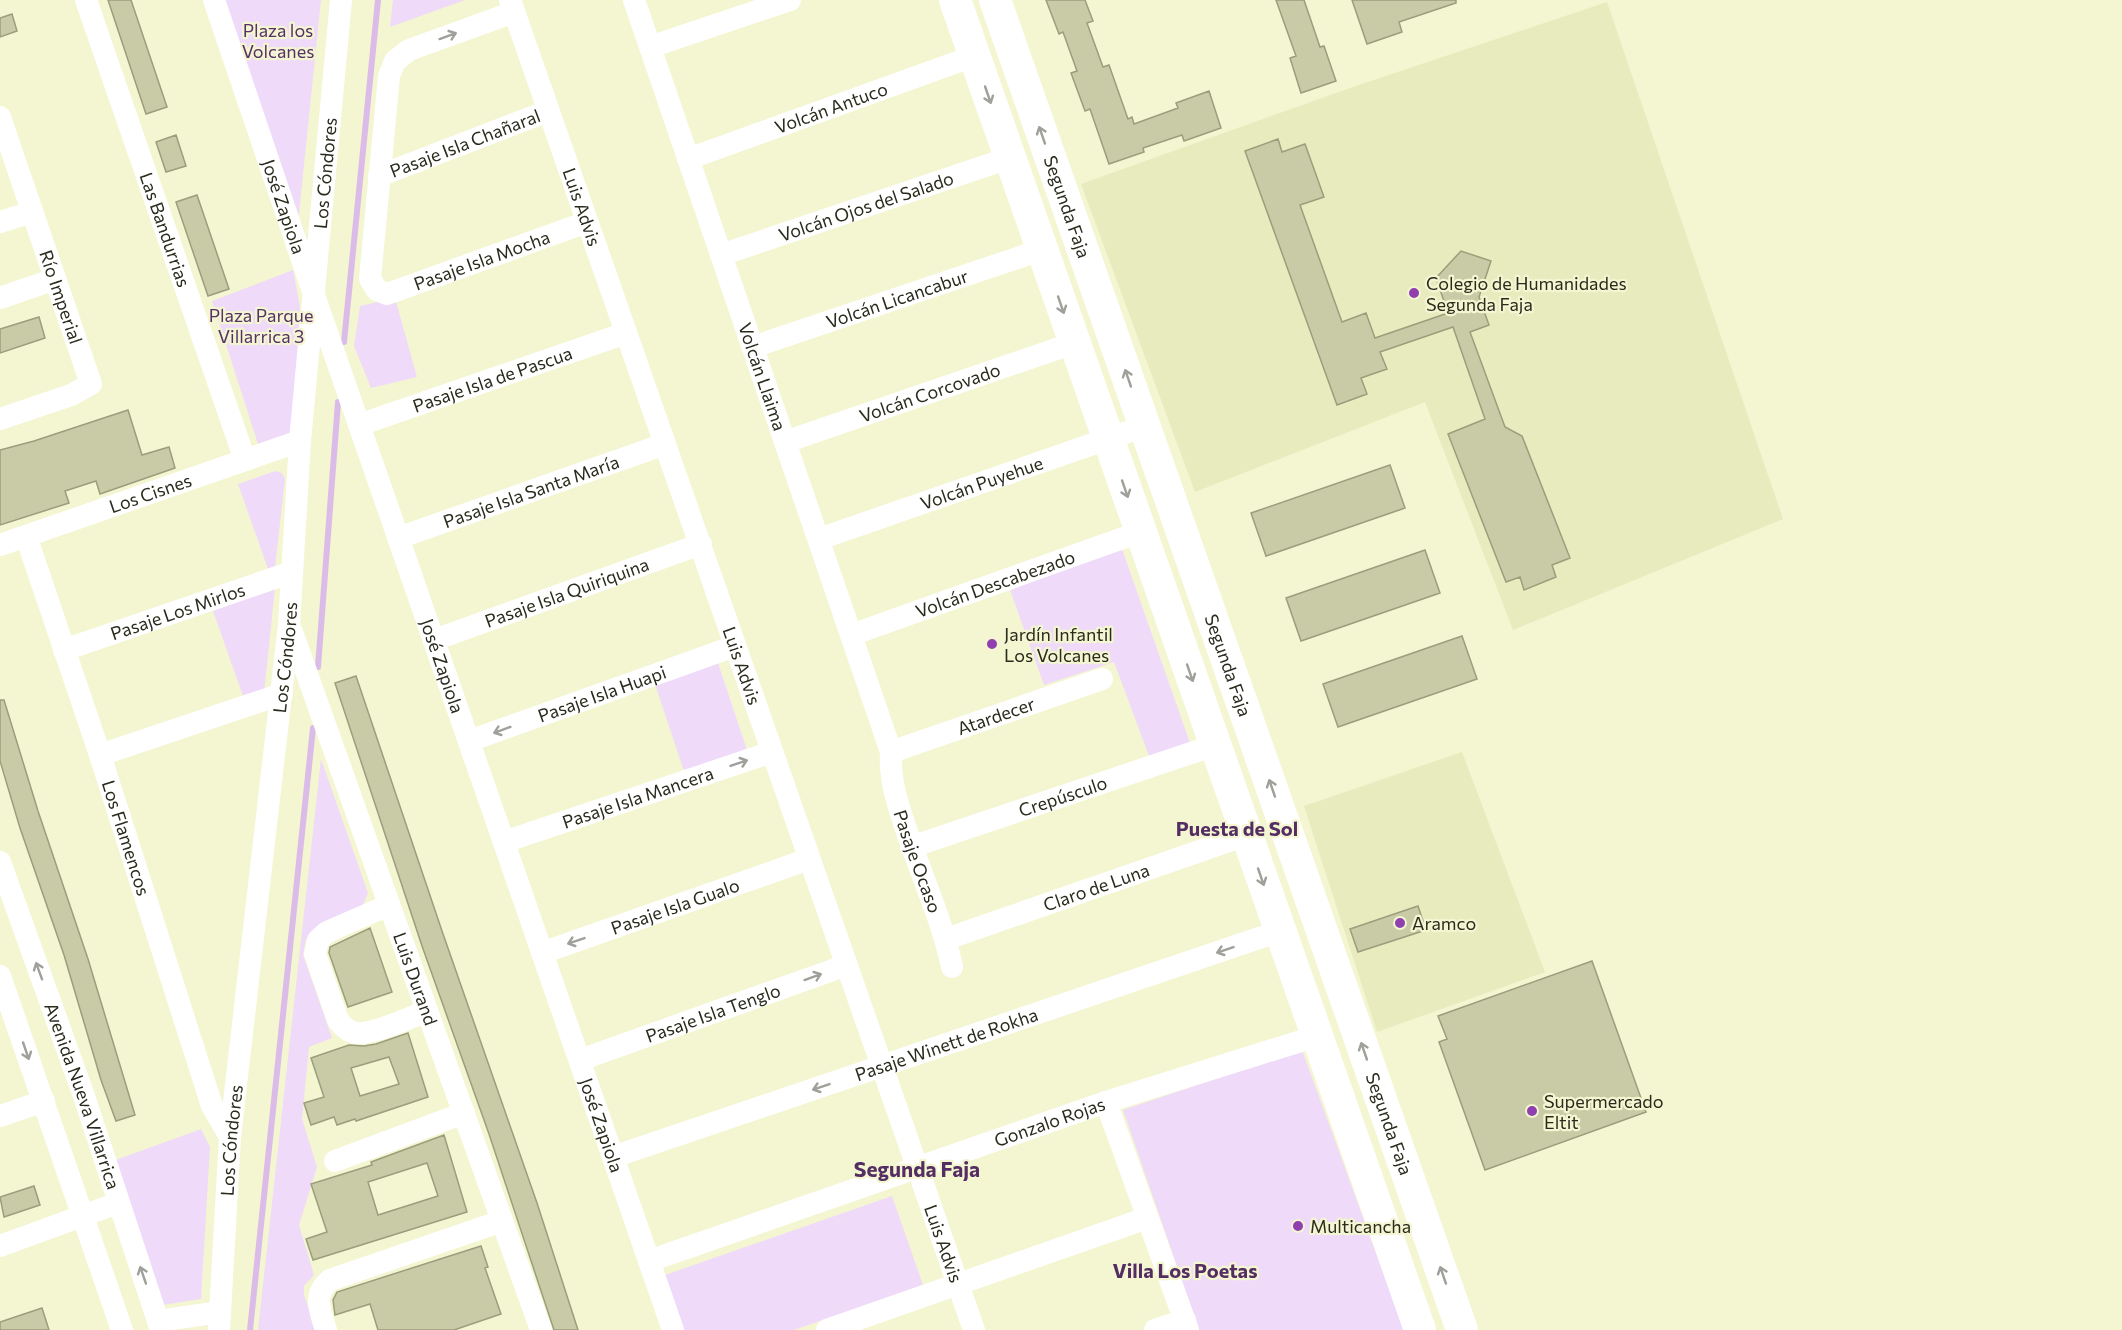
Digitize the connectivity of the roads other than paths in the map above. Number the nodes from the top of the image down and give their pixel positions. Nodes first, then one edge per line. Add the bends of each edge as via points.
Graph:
1 (86, 0) edge
2 (214, 0) edge
3 (341, 0) edge
4 (634, 0) edge
5 (790, 0) edge
6 (955, 0) edge
7 (995, 0) edge
8 (512, 6) edge
9 (650, 48) junction
10 (974, 56) junction
11 (548, 111) junction
12 (0, 117) edge
13 (1009, 158) junction
14 (688, 159) junction
15 (379, 176) junction
16 (32, 212) junction
17 (0, 222) edge
18 (587, 222) junction
19 (1041, 250) junction
20 (722, 255) junction
21 (55, 279) junction
22 (313, 292) junction
23 (0, 298) edge
24 (626, 333) junction
25 (1074, 343) junction
26 (753, 347) junction
27 (0, 419) edge
28 (359, 425) junction
29 (1145, 426) junction
30 (1107, 438) junction
31 (300, 441) junction
32 (785, 442) junction
33 (665, 444) junction
34 (245, 460) junction
35 (1140, 532) junction
36 (26, 536) junction
37 (398, 538) junction
38 (819, 539) junction
39 (700, 544) junction
40 (0, 545) edge
41 (292, 572) junction
42 (289, 625) junction
43 (851, 635) junction
44 (434, 640) junction
45 (735, 646) junction
46 (64, 650) junction
47 (1101, 679) dead end
48 (282, 694) junction
49 (469, 741) junction
50 (1215, 745) junction
51 (772, 752) junction
52 (891, 752) junction
53 (100, 755) junction
54 (1246, 835) junction
55 (504, 842) junction
56 (911, 847) junction
57 (809, 859) junction
58 (0, 862) edge
59 (390, 905) junction
60 (1280, 932) junction
61 (946, 939) junction
62 (542, 953) junction
63 (846, 965) junction
64 (952, 967) dead end
65 (0, 976) edge
66 (427, 1011) junction
67 (1317, 1036) junction
68 (580, 1060) junction
69 (882, 1066) junction
70 (44, 1101) junction
71 (1106, 1102) junction
72 (464, 1113) junction
73 (0, 1116) edge
74 (230, 1137) junction
75 (613, 1157) junction
76 (335, 1161) dead end
77 (917, 1168) junction
78 (118, 1203) junction
79 (83, 1217) junction
80 (1147, 1218) junction
81 (502, 1221) junction
82 (0, 1246) edge
83 (649, 1261) junction
84 (958, 1284) junction
85 (219, 1321) edge
86 (1186, 1325) edge
87 (160, 1326) edge
88 (117, 1329) edge
89 (326, 1330) edge
90 (542, 1330) edge
91 (674, 1330) edge
92 (827, 1330) edge
93 (974, 1330) edge
94 (1155, 1330) edge
95 (1420, 1330) edge
96 (1462, 1330) edge

1 - 34 street, Las Bandurrias
2 - 22 street, José Zapiola
3 - 22 street, Los Cóndores
4 - 9 street, Volcán Llaima
5 - 9 street
6 - 10 main road
29 -> 7 main road, Segunda Faja
8 - 11 street, Luis Advis
15 -> 8 street via 389,76 395,61 409,50
9 - 14 street, Volcán Llaima
10 -> 13 main road
10 - 14 street, Volcán Antuco
11 - 15 street, Pasaje Isla Chañaral
11 - 18 street, Luis Advis
12 - 16 street, Río Imperial
13 - 19 main road
13 - 20 street, Volcán Ojos del Salado
14 - 20 street, Volcán Llaima
15 - 18 street, Pasaje Isla Mocha via 370,279 377,290 387,294
16 - 17 street
16 - 21 street, Río Imperial
18 - 24 street, Luis Advis
19 -> 25 main road
19 - 26 street, Volcán Licancabur
20 - 26 street, Volcán Llaima
21 - 23 street
21 - 27 street, Río Imperial via 91,384 71,395
22 - 28 street, José Zapiola
22 - 31 street, Los Cóndores
24 - 28 street, Pasaje Isla de Pascua
24 - 33 street, Luis Advis
25 - 30 main road
25 - 32 street, Volcán Corcovado
26 - 32 street, Volcán Llaima
28 - 37 street, José Zapiola
29 - 30 street, Volcán Puyehue
96 -> 29 main road, Segunda Faja
30 -> 35 main road
30 - 38 street, Volcán Puyehue
31 - 34 street, Los Cisnes
31 - 41 street, Los Cóndores
32 - 38 street, Volcán Llaima
33 - 37 street, Pasaje Isla Santa María
33 - 39 street, Luis Advis
34 - 36 street, Los Cisnes
35 - 43 street, Volcán Descabezado
35 -> 50 main road
36 - 40 street, Los Cisnes
36 - 46 street, Los Flamencos
37 - 44 street, José Zapiola
38 - 43 street, Volcán Llaima
39 - 44 street, Pasaje Isla Quiriquina
39 - 45 street, Luis Advis
41 - 42 street, Los Cóndores
41 - 46 street, Pasaje Los Mirlos
42 - 48 street, Los Cóndores
42 - 59 street, Luis Durand
43 - 52 street, Volcán Llaima
44 - 49 street, José Zapiola
45 -> 49 street, Pasaje Isla Huapi
45 - 51 street, Luis Advis
46 - 53 street, Los Flamencos
47 - 52 street, Atardecer
48 - 53 street
48 - 74 street, Los Cóndores
49 - 55 street, José Zapiola
50 - 54 main road
50 - 56 street, Crepúsculo
55 -> 51 street, Pasaje Isla Mancera
51 - 57 street, Luis Advis
52 - 56 street, Pasaje Ocaso via 895,796
53 - 74 street, Los Flamencos via 212,1106
54 -> 60 main road
54 - 61 street, Claro de Luna
55 - 62 street, José Zapiola
56 - 61 street, Pasaje Ocaso
57 -> 62 street, Pasaje Isla Gualo
57 - 63 street, Luis Advis
78 -> 58 street, Avenida Nueva Villarrica
59 - 66 street, Luis Durand
59 - 66 street via 327,932 318,940 315,954 338,1020 351,1032 365,1033
60 - 67 main road
60 -> 69 street, Pasaje Winett de Rokha
61 - 64 street, Pasaje Ocaso
62 - 68 street, José Zapiola
68 -> 63 street, Pasaje Isla Tenglo
63 - 69 street, Luis Advis
65 -> 70 street
66 - 72 street, Luis Durand
67 - 71 street, Gonzalo Rojas
67 - 95 main road
68 - 75 street, José Zapiola
69 -> 75 street, Pasaje Winett de Rokha
69 - 77 street, Luis Advis
70 - 73 street
70 - 79 street
71 - 77 street, Gonzalo Rojas
71 - 80 street
72 - 76 street
72 - 81 street, Luis Durand
74 - 85 street, Los Cóndores
75 - 83 street, José Zapiola
77 - 83 street, Gonzalo Rojas
77 - 84 street, Luis Advis
78 - 79 street
87 -> 78 street, Avenida Nueva Villarrica
79 - 82 street
79 - 88 street
80 - 84 street
80 - 86 street
81 - 89 street via 330,1280 318,1301
81 - 90 street, Luis Durand
83 - 91 street, José Zapiola
84 - 92 street
84 - 93 street, Luis Advis
85 - 87 street, Los Cóndores
86 - 94 street

